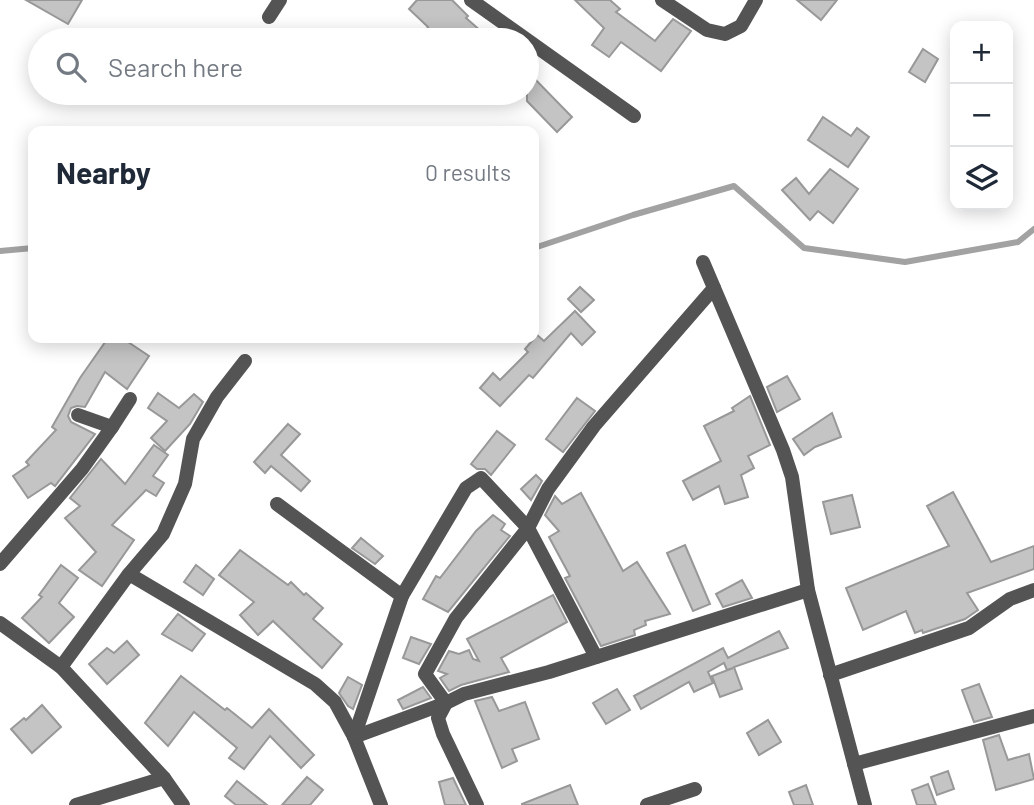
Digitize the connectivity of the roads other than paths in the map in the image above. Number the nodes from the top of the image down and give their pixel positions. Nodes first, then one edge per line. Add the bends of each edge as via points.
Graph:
1 (280, 0) edge
2 (471, 0) edge
3 (662, 0) edge
4 (756, 0) edge
5 (269, 17) dead end
6 (510, 28) edge
7 (539, 48) edge
8 (634, 116) dead end
9 (704, 262) dead end
10 (714, 288) junction
11 (245, 361) dead end
12 (130, 400) dead end
13 (78, 415) dead end
14 (112, 427) junction
15 (277, 504) dead end
16 (528, 528) junction
17 (0, 564) edge
18 (130, 574) junction
19 (808, 590) junction
20 (1034, 590) edge
21 (402, 596) junction
22 (0, 623) edge
23 (596, 657) junction
24 (61, 667) junction
25 (830, 675) junction
26 (446, 703) junction
27 (1034, 716) edge
28 (354, 737) junction
29 (854, 764) junction
30 (164, 778) junction
31 (695, 789) dead end
32 (76, 805) edge
33 (183, 805) edge
34 (381, 805) edge
35 (477, 805) edge
36 (647, 805) edge
37 (865, 805) edge

1 - 5 street
2 - 6 street
3 - 4 street via 707,30 725,34 741,26
7 - 8 street
9 - 10 street
10 - 16 street via 594,426 548,489
10 - 19 street via 792,477
11 - 18 street via 193,439 186,484 163,534
12 - 14 street
13 - 14 street
14 - 17 street
15 - 21 street
16 - 21 street via 481,478 466,488
16 - 23 street
16 - 26 street via 456,618 425,674
18 - 24 street
18 - 28 street via 315,684 335,702
19 - 23 street
19 - 25 street
20 - 25 street via 1010,599 969,628
21 - 28 street
22 - 24 street
23 - 26 street
24 - 30 street
25 - 29 street
26 - 28 street
26 - 35 street via 438,718
27 - 29 street
28 - 34 street
29 - 37 street
30 - 32 street
30 - 33 street
31 - 36 street

